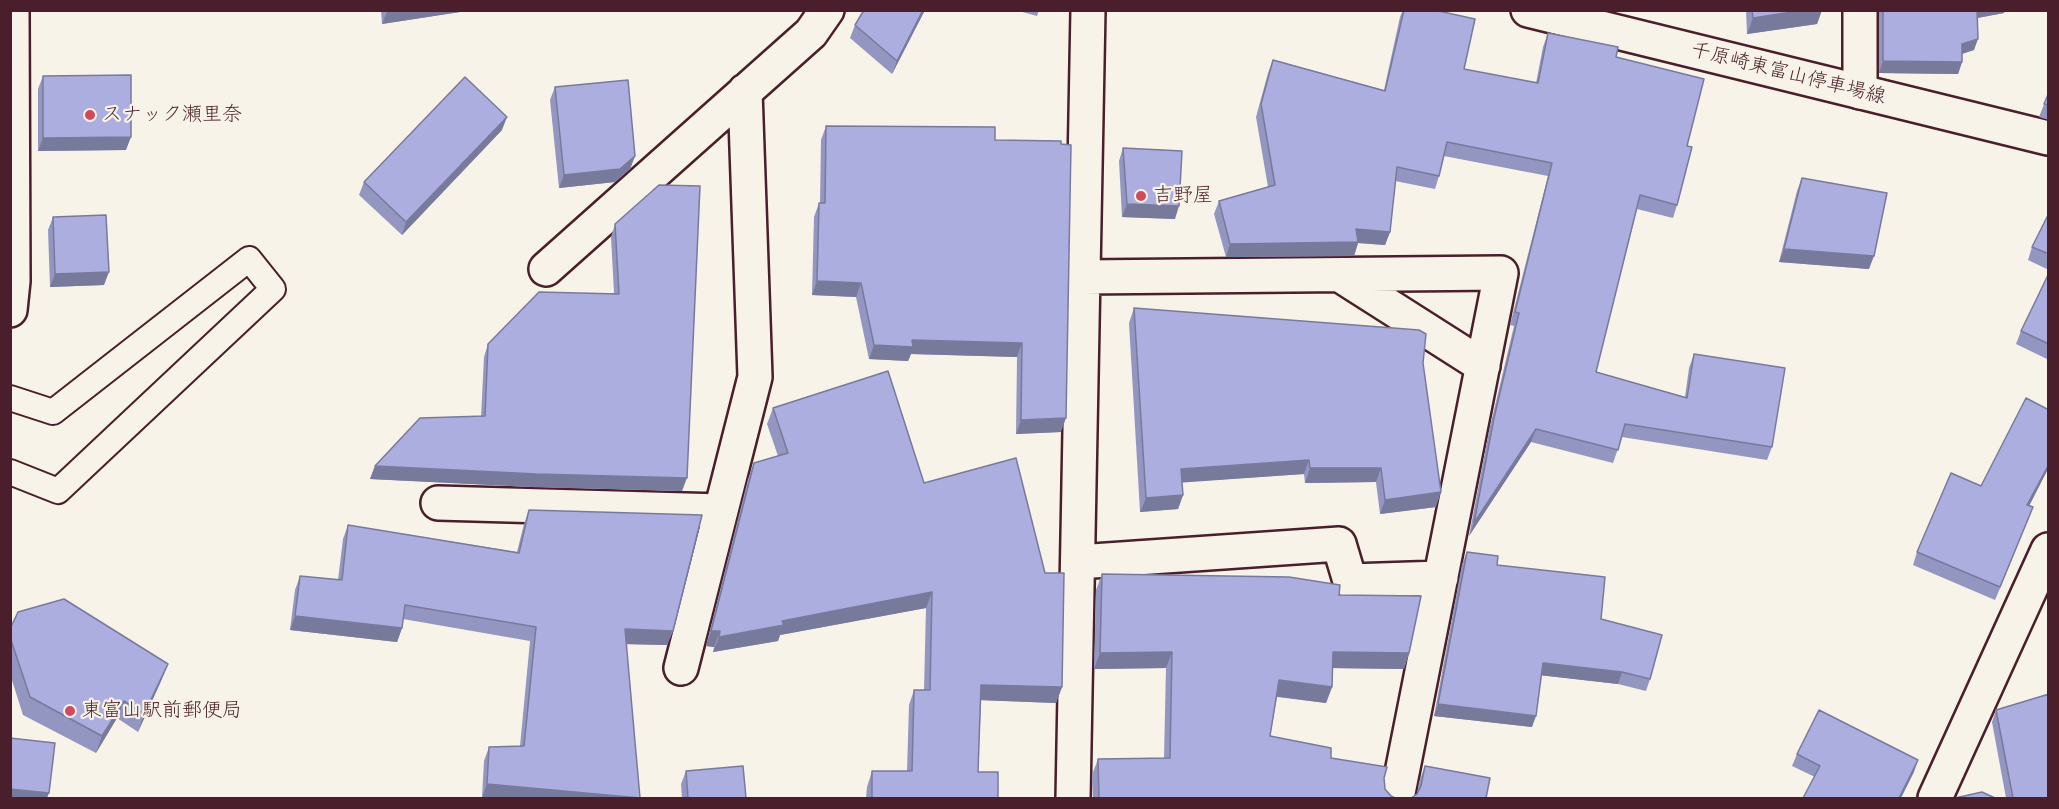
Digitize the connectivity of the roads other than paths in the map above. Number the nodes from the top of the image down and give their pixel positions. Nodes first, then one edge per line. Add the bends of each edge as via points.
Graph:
1 (12, 10) edge
2 (826, 10) edge
3 (1088, 10) edge
4 (1528, 10) edge
5 (1860, 10) edge
6 (1599, 19) edge
7 (745, 91) junction
8 (1860, 92) junction
9 (2049, 138) edge
10 (546, 269) dead end
11 (1340, 274) junction
12 (1083, 277) junction
13 (10, 310) edge
14 (1483, 366) junction
15 (10, 398) edge
16 (10, 472) edge
17 (438, 503) dead end
18 (721, 511) junction
19 (2049, 550) edge
20 (1078, 562) junction
21 (1441, 578) junction
22 (681, 668) dead end
23 (1073, 798) edge
24 (1397, 798) edge
25 (1935, 798) edge

1 - 13 street
2 - 7 street via 811,33
3 - 12 street
4 - 6 street, 千原崎東富山停車場線
5 - 8 street
6 - 8 street, 千原崎東富山停車場線
7 - 10 street
7 - 18 street via 755,377
8 - 9 street, 千原崎東富山停車場線
11 - 12 street
11 - 14 street
11 - 14 street via 1501,273
12 - 20 street
14 - 21 street
15 - 16 lane via 53,412 249,259 273,289 58,491
17 - 18 street
18 - 22 street
19 - 25 street
20 - 21 street via 1339,544 1350,581
20 - 23 street
21 - 24 street

